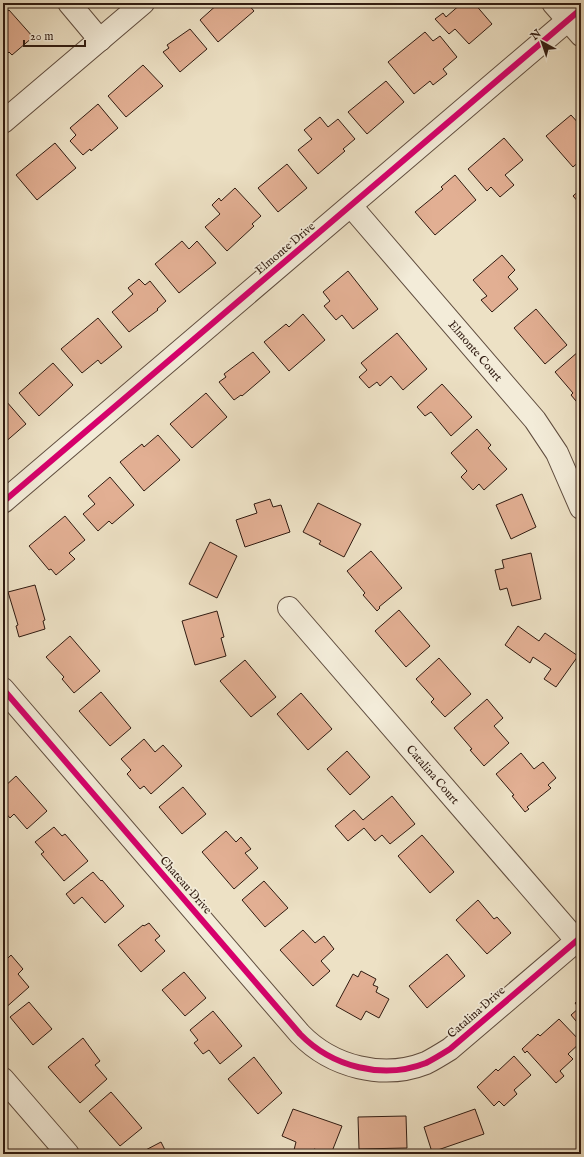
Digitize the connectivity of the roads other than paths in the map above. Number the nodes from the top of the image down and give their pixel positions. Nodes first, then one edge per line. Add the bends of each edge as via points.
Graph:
1 (68, 3) edge
2 (142, 3) edge
3 (553, 3) edge
4 (577, 22) edge
5 (100, 40) junction
6 (3, 122) edge
7 (351, 206) junction
8 (3, 502) edge
9 (581, 508) edge
10 (289, 608) dead end
11 (3, 689) edge
12 (579, 939) edge
13 (370, 1070) joint
14 (3, 1080) edge
15 (68, 1154) edge

1 - 5 street
2 - 5 street
3 - 4 street
4 - 7 street, Elmonte Drive
5 - 6 street
7 - 8 street, Elmonte Drive
7 - 9 street, Elmonte Court via 535,420 557,453
10 - 12 street, Catalina Court
11 - 13 street, Chateau Drive via 305,1039 325,1055 346,1065
12 - 13 street, Catalina Drive via 450,1049 426,1063 407,1068
14 - 15 street

